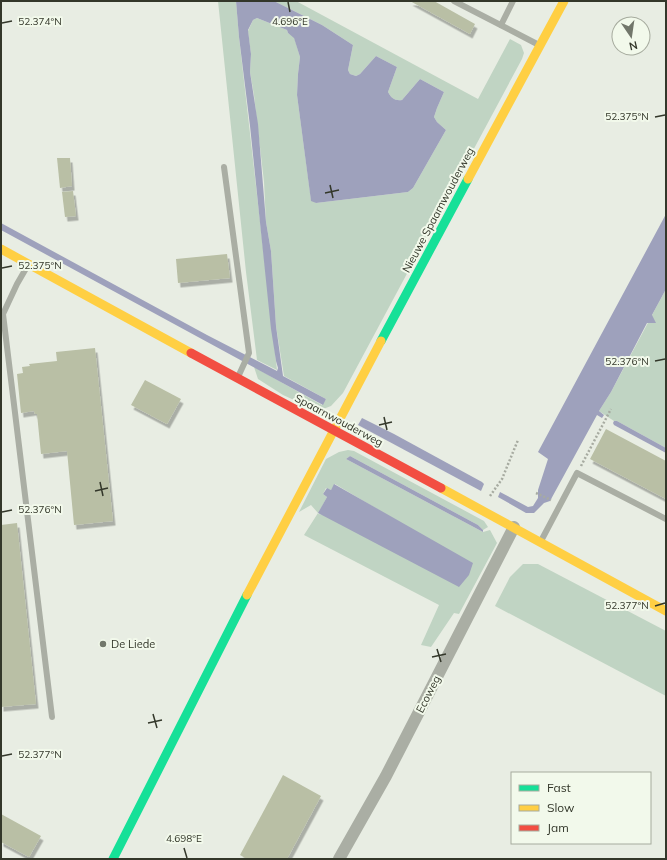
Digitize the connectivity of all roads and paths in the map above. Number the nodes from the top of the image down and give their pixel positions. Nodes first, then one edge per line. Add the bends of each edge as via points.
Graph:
1 (454, 1) edge
2 (514, 1) edge
3 (564, 1) edge
4 (501, 25) junction
5 (540, 45) junction
6 (224, 167) dead end
7 (1, 249) edge
8 (29, 264) junction
9 (237, 378) junction
10 (611, 409) dead end
11 (333, 430) junction
12 (518, 440) dead end
13 (577, 473) junction
14 (536, 493) dead end
15 (552, 501) dead end
16 (481, 509) junction
17 (666, 519) edge
18 (514, 527) junction
19 (541, 542) junction
20 (666, 611) edge
21 (52, 717) dead end
22 (113, 859) edge
23 (339, 859) edge

1 - 4 lane
2 - 4 lane
3 - 5 street, Nieuwe Spaarnwouderweg
4 - 5 lane
5 - 11 street, Nieuwe Spaarnwouderweg
6 - 9 lane via 249,353
7 - 8 street, Spaarnwouderweg
8 - 9 street, Spaarnwouderweg
8 - 21 lane via 3,314
9 - 11 street, Spaarnwouderweg
10 - 13 path
11 - 16 street, Spaarnwouderweg
11 - 22 street, Nieuwe Spaarnwouderweg via 168,747
12 - 16 path via 502,479
13 - 17 lane
13 - 19 lane
14 - 15 path
16 - 18 street, Spaarnwouderweg
18 - 19 street, Spaarnwouderweg
18 - 23 street, Ecoweg via 386,776
19 - 20 street, Spaarnwouderweg

